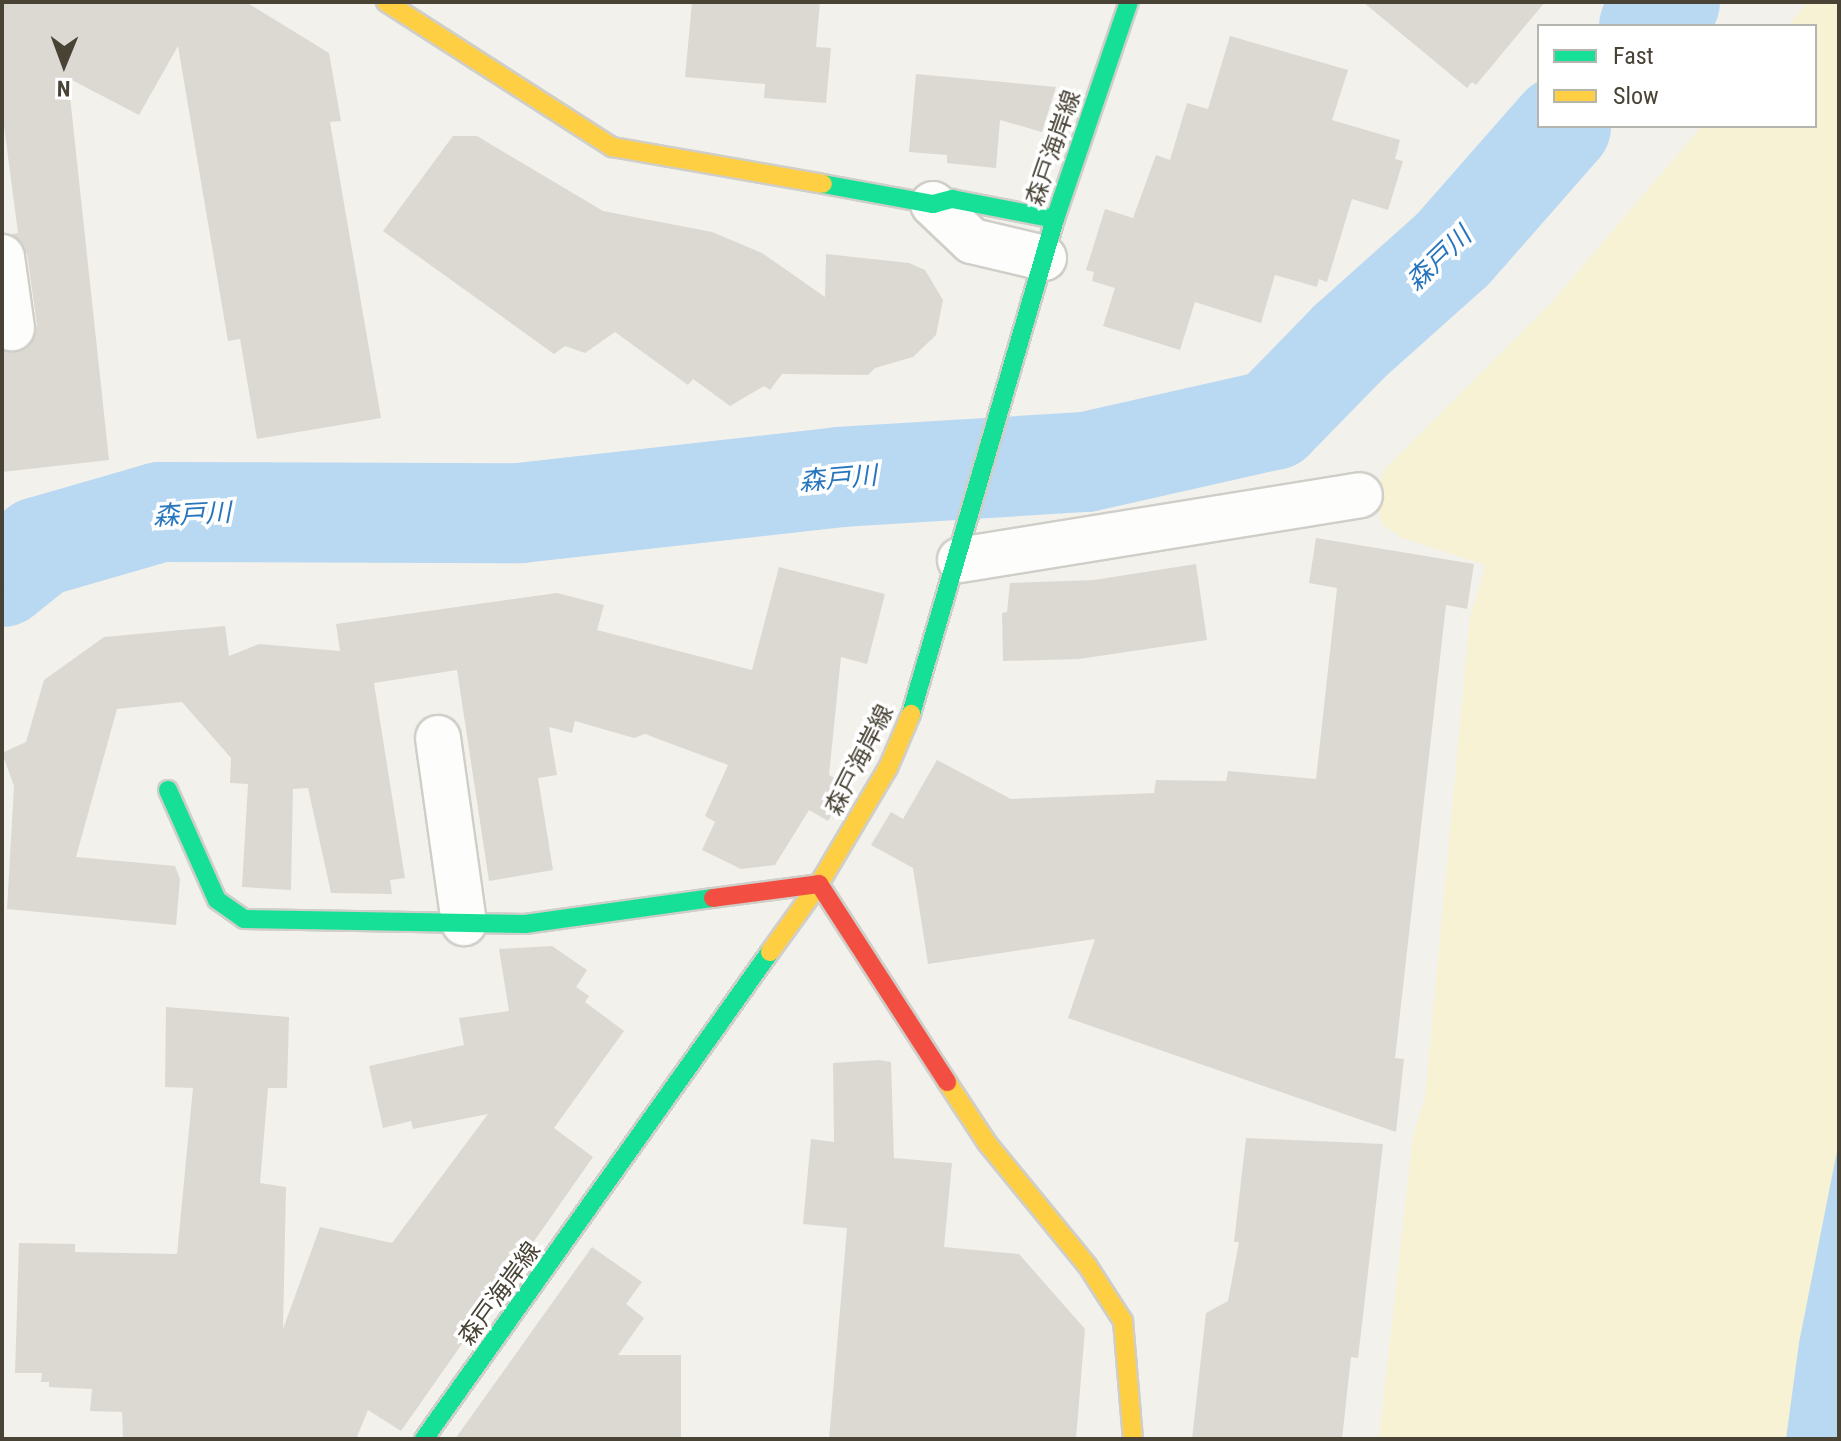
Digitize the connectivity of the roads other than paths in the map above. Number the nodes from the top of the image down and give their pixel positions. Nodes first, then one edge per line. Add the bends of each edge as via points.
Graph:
1 (386, 2) edge
2 (1129, 2) edge
3 (933, 204) joint
4 (1049, 239) junction
5 (2, 257) edge
6 (12, 328) dead end
7 (1360, 495) dead end
8 (960, 560) junction
9 (438, 738) dead end
10 (168, 790) dead end
11 (819, 884) junction
12 (464, 923) junction
13 (424, 1439) edge
14 (1133, 1439) edge

1 - 3 street via 612,147
2 - 4 street, 森戸海岸線
3 - 4 street via 972,241
4 - 8 street, 森戸海岸線
5 - 6 street
7 - 8 street
8 - 11 street, 森戸海岸線 via 920,693 888,768
9 - 12 street
10 - 12 street via 217,900 244,919
11 - 12 street via 525,924
11 - 13 street, 森戸海岸線
11 - 14 street via 987,1143 1087,1265 1123,1321

